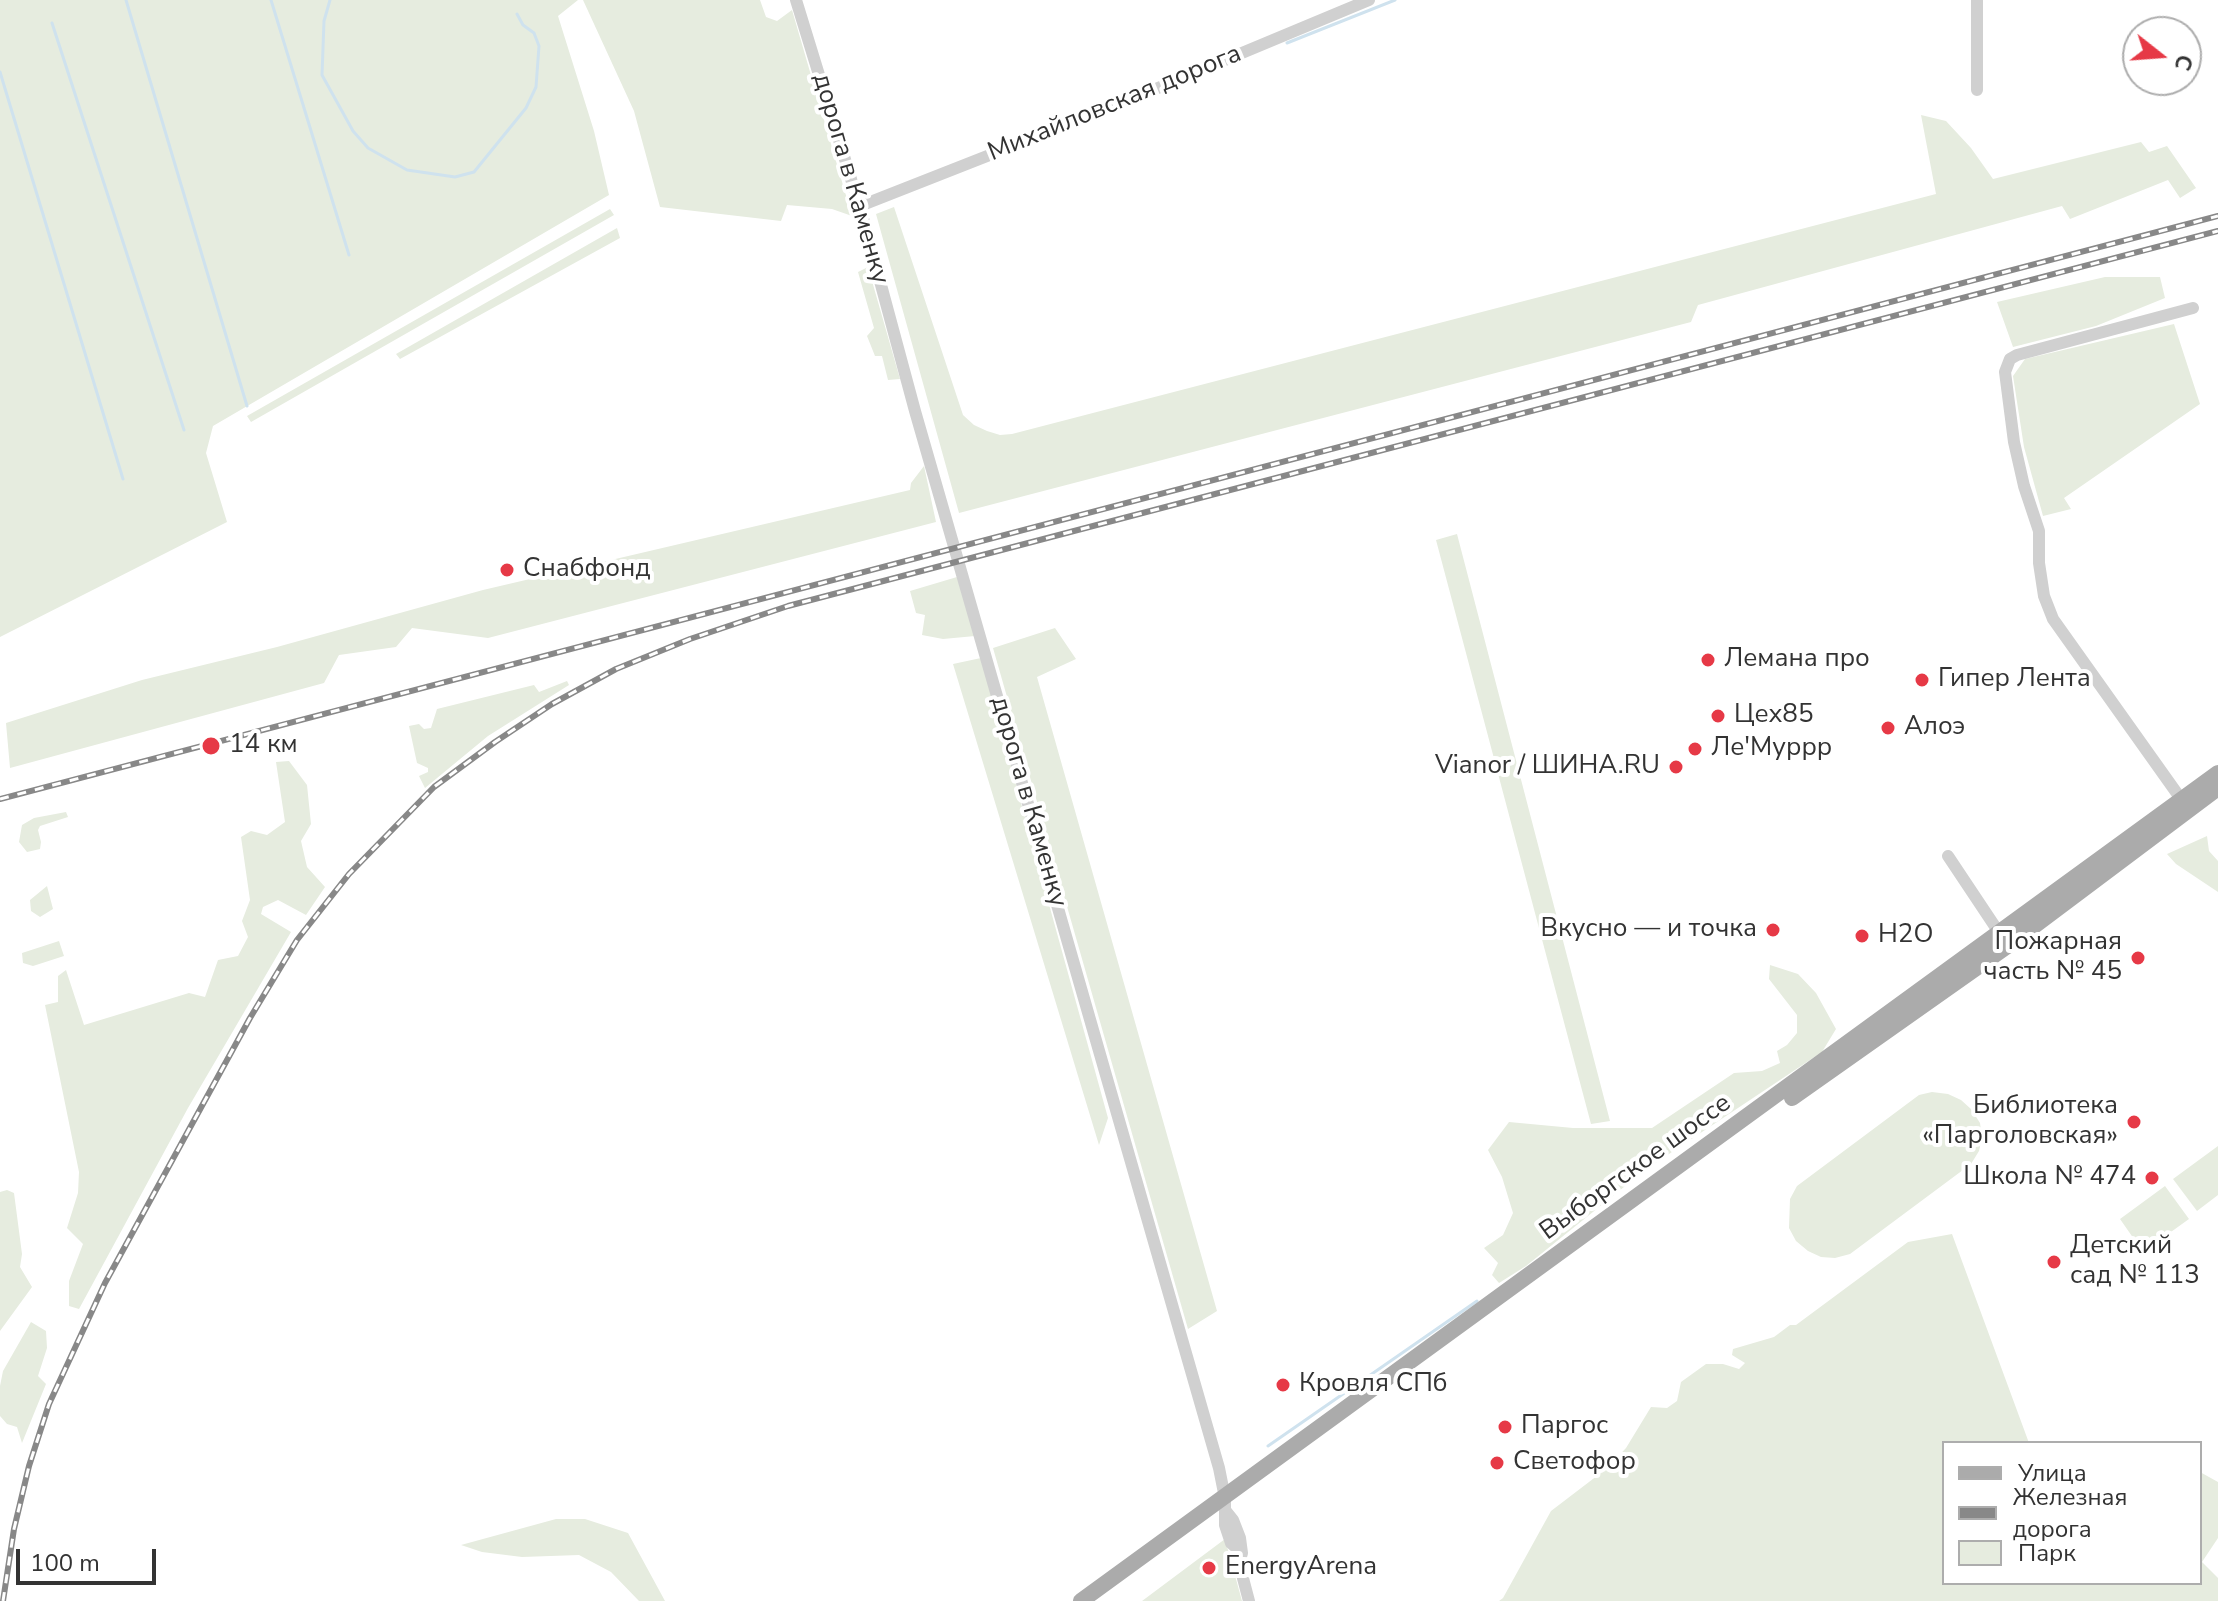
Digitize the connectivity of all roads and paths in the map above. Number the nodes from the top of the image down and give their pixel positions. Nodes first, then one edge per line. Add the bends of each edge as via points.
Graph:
1 (796, 0) edge
2 (1369, 0) edge
3 (1977, 0) edge
4 (1977, 90) dead end
5 (860, 206) junction
6 (2193, 308) dead end
7 (2218, 773) edge
8 (2218, 788) edge
9 (2181, 799) junction
10 (1948, 856) dead end
11 (2003, 940) junction
12 (1225, 1504) junction
13 (1081, 1601) edge
14 (1099, 1601) edge
15 (1249, 1601) edge

1 - 5 street, дорога в Каменку
2 - 5 street, Михайловская дорога
3 - 4 street
5 - 12 street, дорога в Каменку
6 - 9 street via 2017,355 2005,372 2014,442 2039,531 2044,596 2053,619
7 - 9 main road, Выборгское шоссе
8 - 11 main road, Выборгское шоссе
9 - 11 main road, Выборгское шоссе
10 - 11 street
11 - 12 main road, Выборгское шоссе
12 - 13 main road, Выборгское шоссе
12 - 14 main road, Выборгское шоссе
12 - 15 street, дорога в Каменку via 1225,1525 1231,1543 1242,1553 1239,1563

